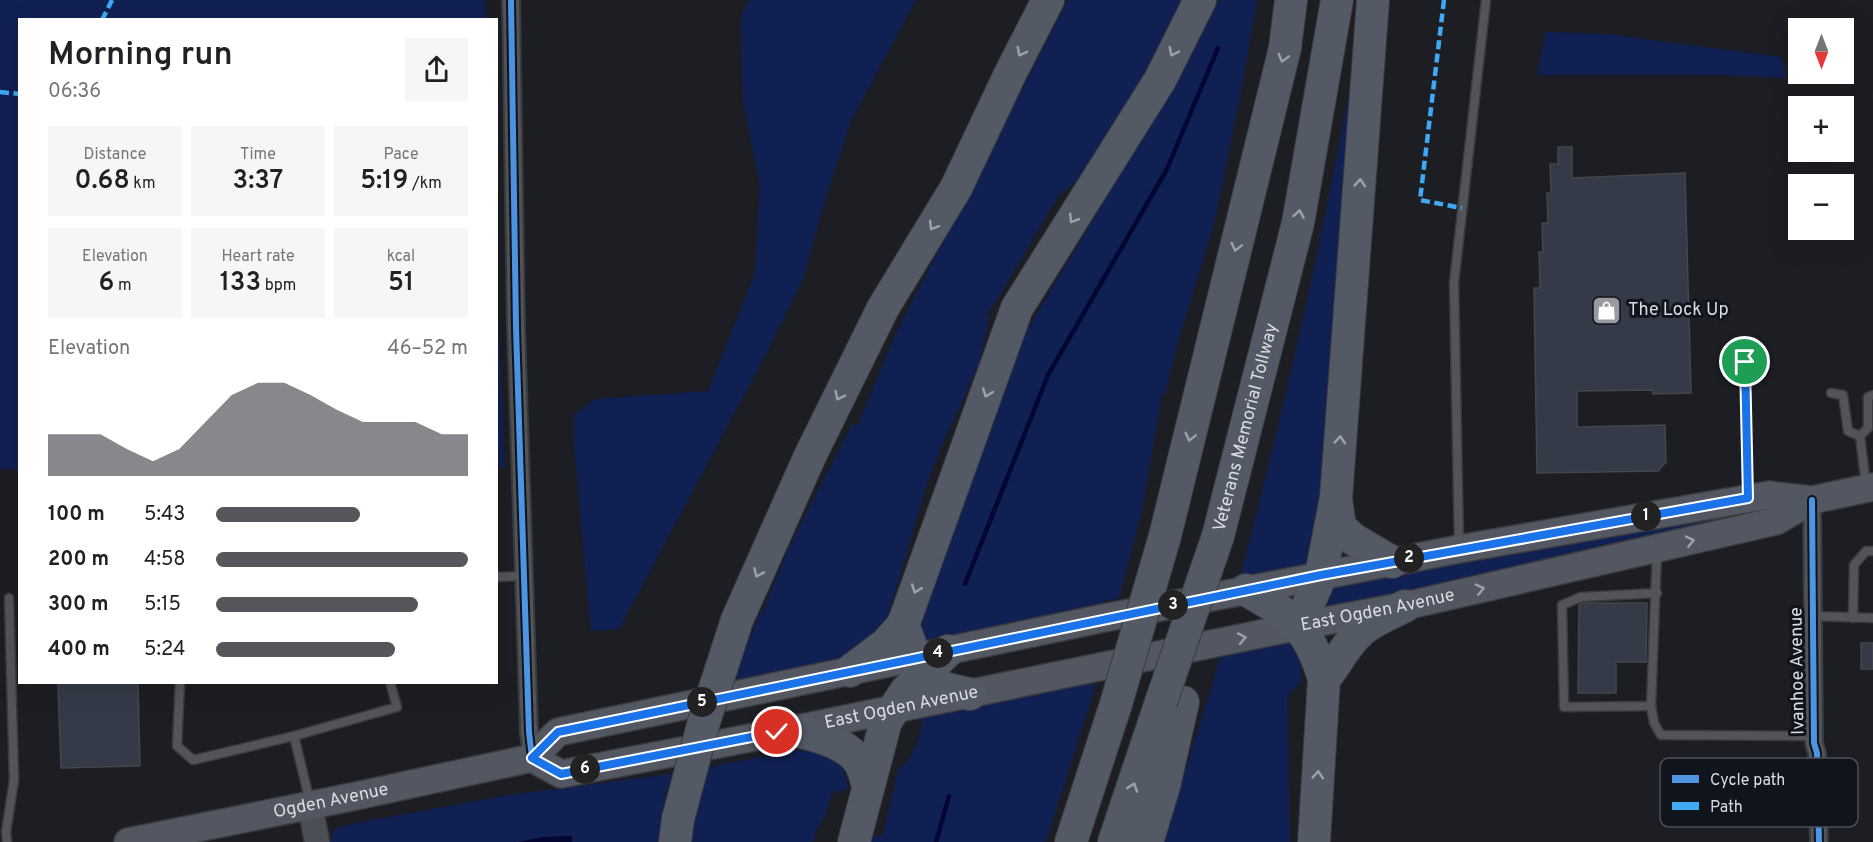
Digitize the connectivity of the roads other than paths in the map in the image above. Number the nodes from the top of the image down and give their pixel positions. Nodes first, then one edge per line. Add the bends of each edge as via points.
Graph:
1 (511, 0) edge
2 (1048, 0) edge
3 (1200, 0) edge
4 (1291, 0) edge
5 (1337, 0) edge
6 (1373, 0) edge
7 (1486, 0) edge
8 (1745, 362) dead end
9 (1831, 393) dead end
10 (1873, 395) edge
11 (1860, 436) junction
12 (1870, 488) edge
13 (1336, 498) junction
14 (1748, 498) junction
15 (1812, 500) junction
16 (1460, 549) junction
17 (1657, 549) junction
18 (1873, 551) edge
19 (1392, 562) junction
20 (1321, 575) junction
21 (524, 576) junction
22 (498, 577) edge
23 (1246, 590) junction
24 (1657, 593) junction
25 (9, 598) dead end
26 (1405, 606) junction
27 (1812, 616) junction
28 (1853, 618) junction
29 (1873, 618) edge
30 (903, 625) junction
31 (1299, 626) junction
32 (948, 651) joint
33 (919, 667) junction
34 (850, 671) junction
35 (1324, 679) junction
36 (180, 684) edge
37 (391, 684) edge
38 (970, 693) junction
39 (1172, 702) junction
40 (1651, 706) junction
41 (893, 709) junction
42 (792, 730) junction
43 (294, 736) junction
44 (1814, 736) junction
45 (532, 758) junction
46 (1817, 758) edge
47 (868, 786) junction
48 (310, 805) junction
49 (1819, 827) edge
50 (676, 831) edge
51 (7, 842) edge
52 (128, 842) edge
53 (317, 842) edge
54 (854, 842) edge
55 (1071, 842) edge
56 (1114, 842) edge
57 (1147, 842) edge
58 (1314, 842) edge
59 (1819, 842) edge

1 - 21 street
2 -> 50 highway, bridge via 956,188 883,308 810,456 737,620 703,725
3 -> 30 highway via 1160,80 1017,308
4 -> 55 highway, bridge via 1285,48 1165,536
39 -> 5 highway, Veterans Memorial Tollway, bridge via 1298,223
13 -> 6 highway
7 - 16 lane via 1454,283
8 - 14 lane
9 - 11 lane via 1843,394 1848,431
10 - 11 lane via 1868,397 1868,428
11 - 12 lane
12 - 15 main road, East Ogden Avenue
13 - 19 highway via 1340,527
13 - 20 highway
14 - 15 main road, East Ogden Avenue via 1769,495
14 - 16 main road, East Ogden Avenue
17 -> 15 main road, East Ogden Avenue via 1776,521
15 - 27 street, Ivanhoe Avenue
16 - 19 main road, East Ogden Avenue
17 - 24 lane
26 -> 17 main road, East Ogden Avenue
18 - 28 lane via 1866,551 1854,565
19 - 20 main road, East Ogden Avenue
20 - 23 main road, East Ogden Avenue
20 - 31 highway
21 - 22 lane
21 - 45 street
23 - 31 highway via 1283,610
23 - 32 main road, East Ogden Avenue
24 - 40 lane
24 - 40 lane via 1581,597 1562,605 1564,707
25 - 51 lane via 14,780
26 - 31 main road, East Ogden Avenue
26 - 35 highway via 1360,631
27 - 28 lane
27 - 44 street, Ivanhoe Avenue
28 - 29 lane
30 - 33 highway
30 - 34 highway via 886,644
31 - 35 highway via 1317,656
38 -> 31 main road, East Ogden Avenue
32 - 33 highway
33 - 34 main road
33 - 38 highway via 947,689
33 - 41 highway
34 - 45 main road via 558,732
58 -> 35 highway
36 - 43 lane via 177,746 193,760
37 - 43 lane via 397,707
38 - 41 main road, East Ogden Avenue
56 -> 39 highway
39 - 57 highway via 1164,786
40 - 44 lane via 1661,735
41 - 42 main road, East Ogden Avenue
41 - 47 highway
42 - 45 main road, East Ogden Avenue via 561,774
42 - 47 highway via 826,738 843,748 859,762
43 - 48 lane
44 - 46 street, Ivanhoe Avenue
45 - 48 main road, Ogden Avenue
47 - 54 highway
48 - 52 main road, Ogden Avenue
48 - 53 street
49 - 59 street, Ivanhoe Avenue

